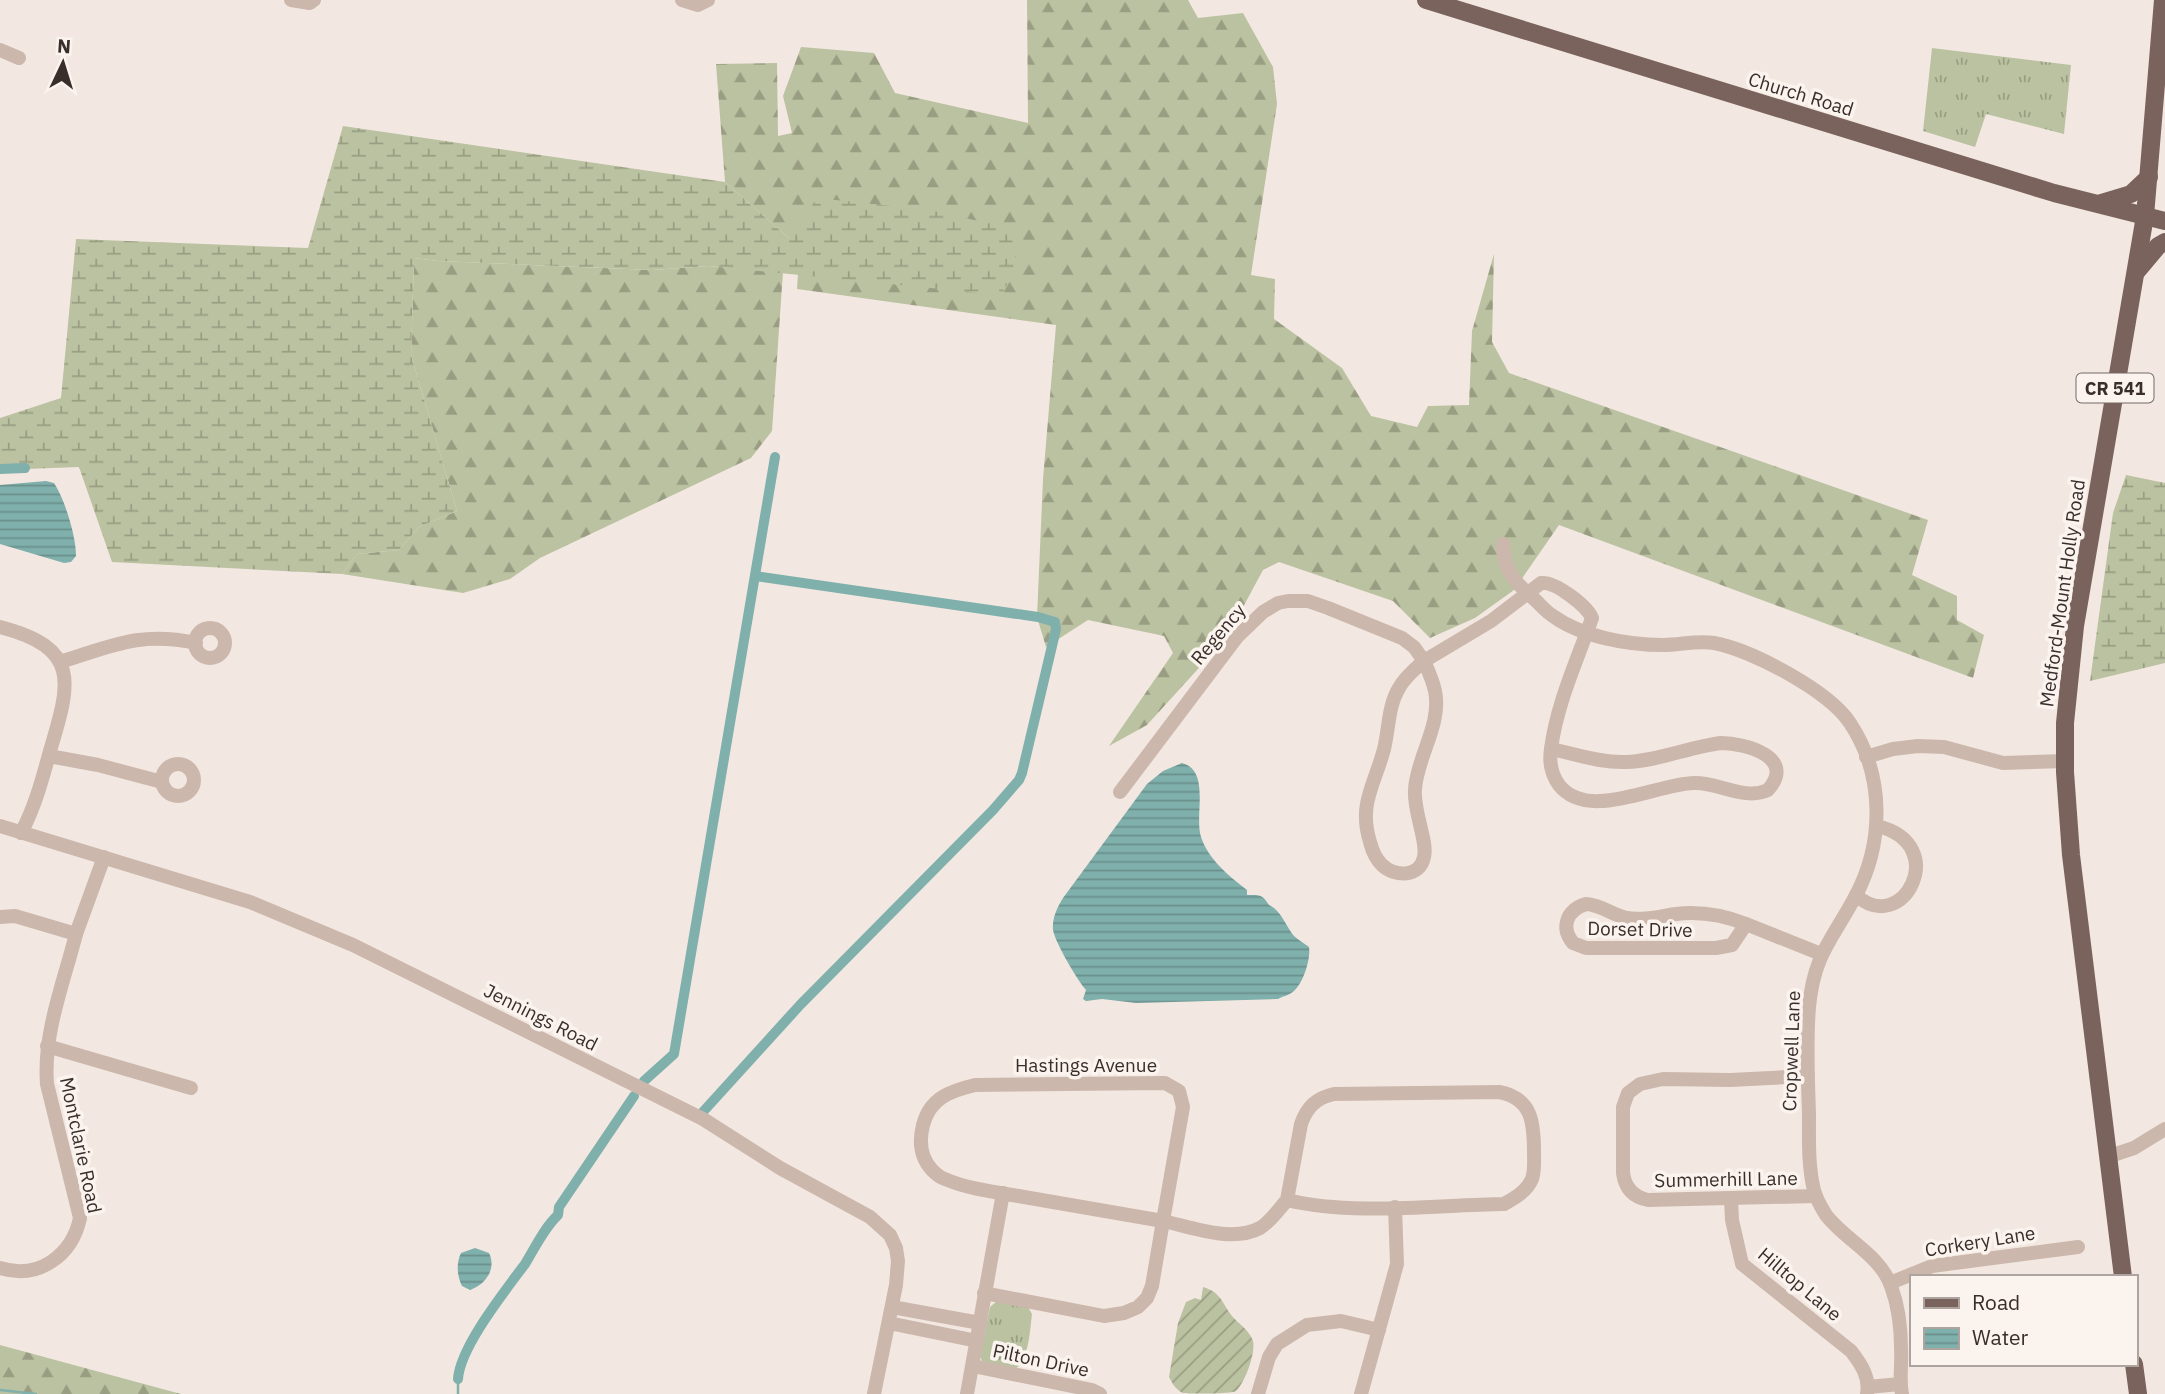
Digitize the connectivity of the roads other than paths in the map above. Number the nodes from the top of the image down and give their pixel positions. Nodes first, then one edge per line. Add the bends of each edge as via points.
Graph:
1 (291, 0) edge
2 (314, 0) edge
3 (682, 0) edge
4 (708, 0) edge
5 (1426, 0) edge
6 (2164, 0) edge
7 (0, 50) edge
8 (19, 58) dead end
9 (2149, 177) junction
10 (2097, 204) junction
11 (2145, 216) junction
12 (2165, 221) edge
13 (2165, 242) edge
14 (2137, 271) junction
15 (1503, 544) dead end
16 (1527, 593) junction
17 (0, 627) edge
18 (1587, 632) junction
19 (196, 643) dead end
20 (1424, 661) junction
21 (60, 662) junction
22 (1551, 749) junction
23 (49, 756) junction
24 (1866, 757) junction
25 (2065, 761) junction
26 (162, 782) dead end
27 (1120, 792) dead end
28 (0, 826) edge
29 (1877, 826) junction
30 (21, 833) junction
31 (104, 857) junction
32 (1856, 895) junction
33 (0, 917) edge
34 (1746, 925) junction
35 (76, 933) junction
36 (1821, 954) junction
37 (47, 1046) junction
38 (1808, 1076) junction
39 (191, 1088) dead end
40 (2165, 1129) edge
41 (2109, 1156) junction
42 (1003, 1193) junction
43 (1816, 1196) junction
44 (1731, 1199) junction
45 (1287, 1200) junction
46 (1395, 1206) junction
47 (1163, 1221) junction
48 (2078, 1247) dead end
49 (0, 1268) edge
50 (2123, 1275) edge
51 (1890, 1283) junction
52 (984, 1293) junction
53 (892, 1307) junction
54 (888, 1323) junction
55 (980, 1323) junction
56 (1379, 1330) junction
57 (976, 1340) junction
58 (972, 1366) junction
59 (2134, 1366) edge
60 (1901, 1389) edge
61 (1867, 1390) edge
62 (874, 1394) edge
63 (967, 1394) edge
64 (1100, 1394) edge
65 (1258, 1394) edge
66 (1361, 1394) edge
67 (2138, 1394) edge

1 - 2 street via 310,4
3 - 4 street via 698,5
5 - 10 main road, Church Road
6 - 9 main road, Medford-Mount Holly Road / CR 541
7 - 8 street
9 - 10 main road via 2131,194
9 - 11 main road, Medford-Mount Holly Road / CR 541
10 - 11 main road, Church Road
11 - 12 main road, Church Road
11 - 14 main road, Medford-Mount Holly Road / CR 541
13 - 14 main road
14 - 25 main road, Medford-Mount Holly Road / CR 541 via 2075,626
15 - 16 street, Cropwell Lane via 1508,572
16 - 18 street, Cropwell Lane via 1562,622
16 - 18 street via 1547,582 1560,589 1590,613
16 - 20 street via 1491,621
17 - 21 street via 34,638
18 - 22 street via 1578,649
18 - 24 street, Cropwell Lane via 1647,644 1716,643 1774,666 1840,709
19 - 21 street via 160,637 133,639
20 - 20 street via 1436,700 1415,783 1425,856 1419,868 1406,874 1391,872 1377,859 1367,830 1367,799 1395,696
20 - 27 street, Regency via 1402,638 1328,607 1308,601 1278,603 1237,636
21 - 23 street via 65,694
22 - 22 street via 1550,764 1557,782 1588,802 1693,783 1761,793 1775,777 1769,757 1740,744 1712,744 1627,762
23 - 26 street
23 - 30 street via 33,811
24 - 25 street via 1918,746 1944,747 2003,763
24 - 29 street, Cropwell Lane via 1876,795
25 - 41 main road, Medford-Mount Holly Road / CR 541 via 2071,855
28 - 30 street, Jennings Road
29 - 32 street, Cropwell Lane via 1871,858
29 - 32 street via 1894,831 1911,846 1916,860 1913,881 1902,899 1889,905 1871,905
30 - 31 street, Jennings Road
31 - 35 street, Montclarie Road
31 - 53 street, Jennings Road via 250,902 338,938 703,1119 881,1225 890,1235 898,1261
32 - 36 street, Cropwell Lane
33 - 35 street via 15,916
34 - 34 street, Dorset Drive via 1712,914 1627,918 1586,904 1568,916 1566,931 1573,943 1586,948 1706,949 1732,945
34 - 36 street, Dorset Drive
35 - 37 street, Montclarie Road
36 - 38 street, Cropwell Lane via 1809,1005
37 - 39 street
37 - 49 street, Montclarie Road via 47,1084 80,1218 77,1233 66,1249 40,1269
38 - 43 street, Cropwell Lane via 1810,1162
38 - 44 street, Summerhill Lane via 1656,1080 1628,1093 1623,1107 1623,1173 1631,1192 1648,1200
40 - 41 street via 2134,1148
41 - 50 main road, Medford-Mount Holly Road / CR 541
42 - 47 street, Hastings Avenue
42 - 47 street, Hastings Avenue via 945,1179 924,1158 920,1134 932,1105 942,1095 975,1085 1165,1083 1179,1091 1183,1107
42 - 52 street
43 - 44 street, Summerhill Lane
43 - 51 street, Cropwell Lane via 1833,1224 1874,1261
44 - 61 street, Hilltop Lane via 1742,1264 1851,1351 1863,1365
45 - 46 street via 1317,1207
45 - 46 street via 1304,1113 1322,1097 1499,1092 1511,1094 1525,1105 1534,1131 1534,1174 1514,1199
45 - 47 street via 1266,1223 1242,1234
46 - 56 street via 1397,1264
47 - 52 street via 1147,1298 1124,1313 1104,1316
48 - 51 street, Corkery Lane via 1940,1265
51 - 60 street, Cropwell Lane via 1902,1349
52 - 55 street
53 - 54 street, Jennings Road
53 - 55 street
54 - 57 street
54 - 62 street, Jennings Road
55 - 57 street
56 - 65 street via 1341,1321 1307,1325 1277,1344
56 - 66 street
57 - 58 street
58 - 63 street
58 - 64 street, Pilton Drive
59 - 67 main road
60 - 61 street, Hilltop Lane

